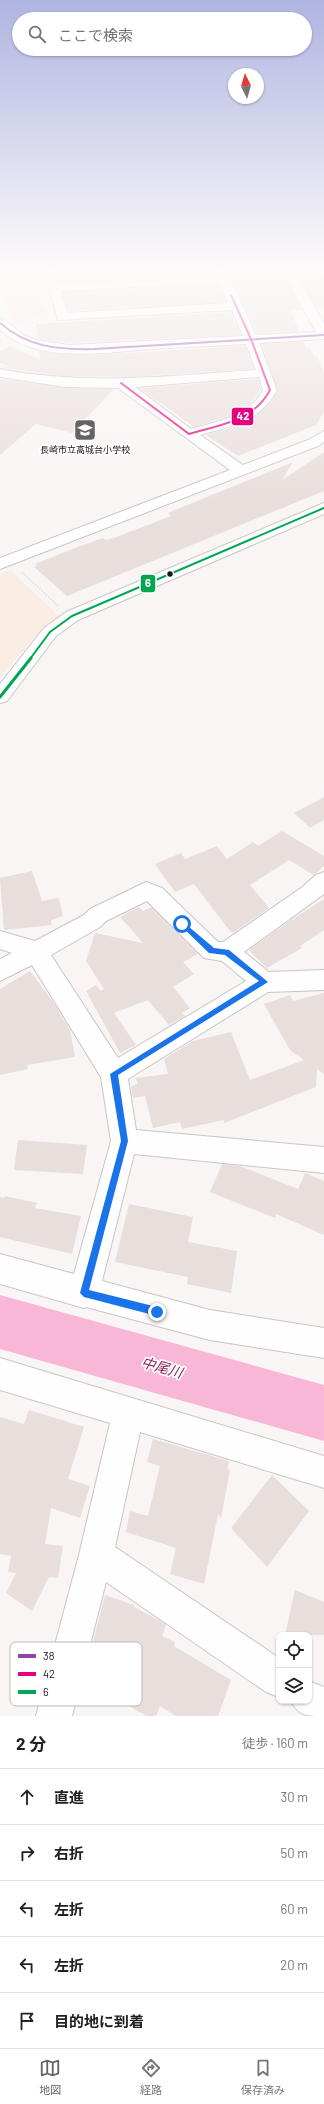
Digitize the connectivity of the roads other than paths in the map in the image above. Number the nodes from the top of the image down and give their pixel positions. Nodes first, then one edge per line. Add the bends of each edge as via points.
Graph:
1 (49, 346) edge
2 (121, 346) edge
3 (253, 346) edge
4 (263, 373) junction
5 (0, 374) edge
6 (121, 383) junction
7 (189, 434) junction
8 (324, 435) edge
9 (241, 472) junction
10 (324, 508) edge
11 (0, 564) edge
12 (0, 697) edge
13 (324, 881) edge
14 (0, 940) edge
15 (36, 950) junction
16 (227, 952) junction
17 (0, 971) edge
18 (324, 980) edge
19 (264, 982) junction
20 (114, 1074) junction
21 (124, 1141) junction
22 (324, 1160) edge
23 (0, 1269) edge
24 (84, 1293) junction
25 (324, 1343) edge
26 (0, 1374) edge
27 (128, 1414) junction
28 (324, 1472) edge
29 (96, 1555) junction
30 (73, 1642) edge
31 (276, 1677) edge
32 (312, 1701) edge
33 (57, 1706) edge
34 (324, 1709) edge
35 (54, 1716) edge

1 - 2 street via 67,349
3 - 4 street
4 - 6 street
4 - 7 street via 270,390 263,404 241,417
5 - 6 street via 57,384
6 - 7 street
7 - 9 street
8 - 9 street
9 - 11 street
10 - 12 street via 72,616 50,632
13 - 16 street
14 - 15 street
15 - 16 street via 92,921 121,902 146,891 154,894 212,951
15 - 17 street
15 - 20 street
16 - 19 street
18 - 19 street
19 - 20 street
20 - 21 street
21 - 22 street
21 - 24 street
23 - 24 street
24 - 25 street via 210,1326
26 - 27 street
27 - 28 street
27 - 29 street
29 - 30 street
29 - 31 street
32 - 34 street
33 - 35 street

